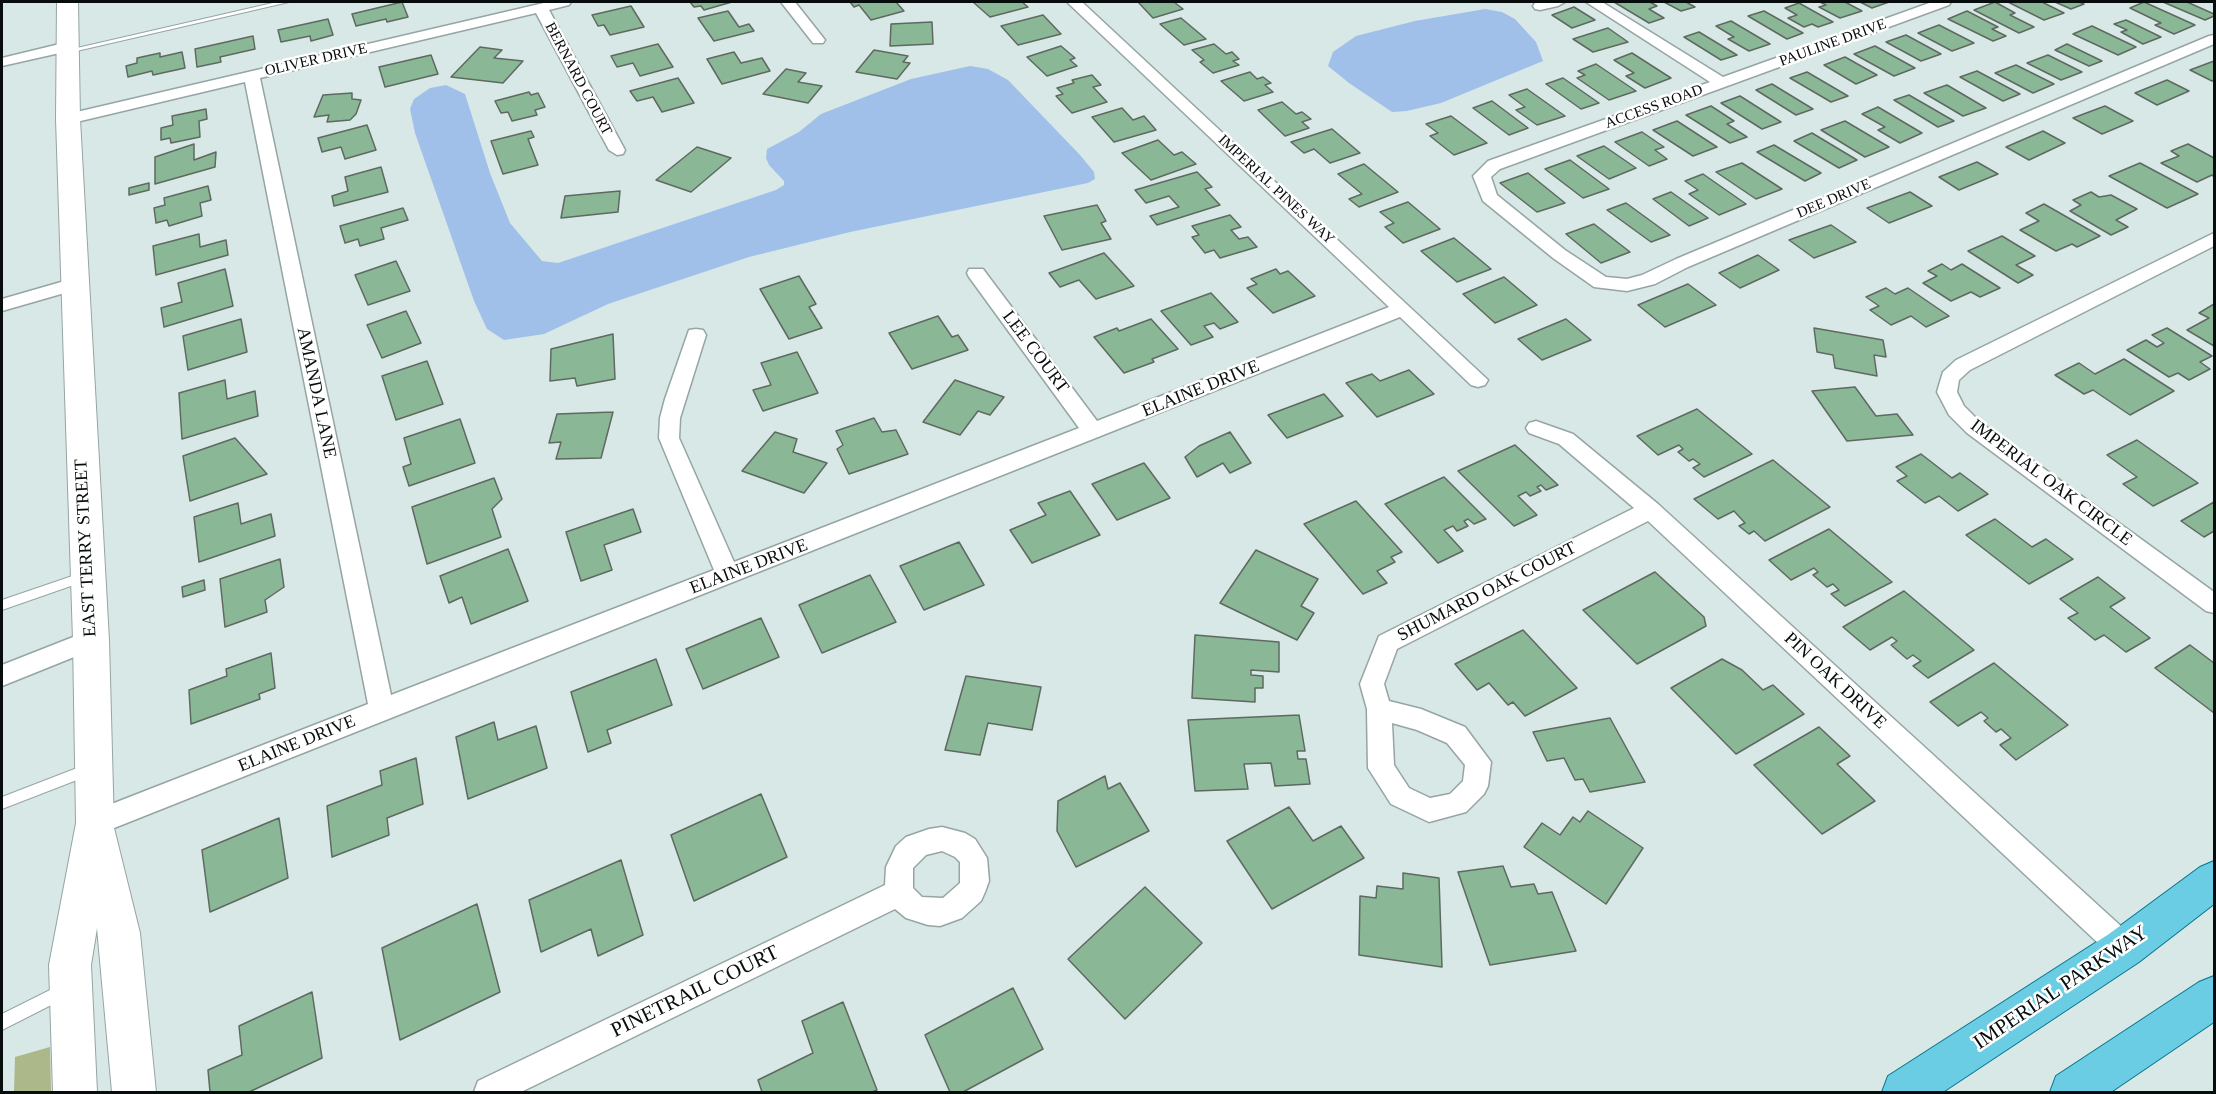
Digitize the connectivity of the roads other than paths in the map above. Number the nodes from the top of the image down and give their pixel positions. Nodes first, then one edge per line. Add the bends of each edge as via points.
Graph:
1 (67, 2) edge
2 (285, 2) edge
3 (564, 2) edge
4 (788, 2) edge
5 (1074, 2) edge
6 (1558, 2) edge
7 (1593, 2) edge
8 (1944, 2) edge
9 (1540, 6) dead end
10 (540, 7) junction
11 (2214, 39) edge
12 (818, 40) dead end
13 (68, 49) junction
14 (2, 62) edge
15 (252, 76) junction
16 (1721, 82) junction
17 (68, 119) junction
18 (616, 150) dead end
19 (1482, 176) joint
20 (2214, 239) edge
21 (976, 273) dead end
22 (75, 284) junction
23 (2, 305) edge
24 (1402, 309) junction
25 (696, 335) dead end
26 (1478, 380) dead end
27 (1536, 428) dead end
28 (1093, 431) junction
29 (1650, 510) junction
30 (728, 575) junction
31 (88, 576) junction
32 (2214, 604) edge
33 (2, 606) edge
34 (91, 640) junction
35 (2, 676) edge
36 (1379, 709) junction
37 (382, 710) junction
38 (94, 768) junction
39 (2, 803) edge
40 (95, 823) junction
41 (2214, 880) edge
42 (900, 892) dead end
43 (2124, 948) junction
44 (71, 988) junction
45 (2213, 995) edge
46 (2, 1022) edge
47 (75, 1092) edge
48 (134, 1092) edge
49 (489, 1092) edge
50 (1904, 1092) edge
51 (2072, 1092) edge

1 - 13 street, EAST TERRY STREET
2 - 13 lane
3 - 10 street, OLIVER DRIVE
4 - 12 street
5 - 24 street, IMPERIAL PINES WAY
6 - 9 street
7 - 16 street, ACCESS ROAD
8 - 16 street, PAULINE DRIVE
10 - 15 street, OLIVER DRIVE
10 - 18 street, BERNARD COURT
11 - 19 street, DEE DRIVE via 1648,280 1627,285 1601,283 1559,254 1490,197
13 - 14 street
13 - 17 street, EAST TERRY STREET
15 - 17 street, OLIVER DRIVE
15 - 37 street, AMANDA LANE
16 - 19 street, ACCESS ROAD via 1529,151 1494,165
17 - 22 street, EAST TERRY STREET
20 - 32 street, IMPERIAL OAK CIRCLE via 1963,365 1950,377 1947,392 1956,410 1974,428
21 - 28 street, LEE COURT
22 - 23 street
22 - 31 street, EAST TERRY STREET
24 - 26 street, IMPERIAL PINES WAY
24 - 28 street, ELAINE DRIVE
25 - 30 street via 670,418 669,438
27 - 29 street, PIN OAK DRIVE via 1566,439
28 - 30 street, ELAINE DRIVE
29 - 36 street, SHUMARD OAK COURT via 1387,643 1372,684
29 - 43 street, PIN OAK DRIVE
30 - 37 street, ELAINE DRIVE
31 - 33 lane
31 - 34 street, EAST TERRY STREET
34 - 35 street
34 - 38 street, EAST TERRY STREET
36 - 36 street, SHUMARD OAK COURT via 1381,768 1400,796 1429,810 1456,804 1475,786 1478,762 1456,735 1421,720
37 - 40 street, ELAINE DRIVE
38 - 39 lane
38 - 40 street, EAST TERRY STREET
40 - 44 street, EAST TERRY STREET via 70,965
40 - 48 street via 119,933
41 - 43 main road, IMPERIAL PARKWAY
42 - 49 street, PINETRAIL COURT
43 - 50 main road, IMPERIAL PARKWAY
44 - 46 lane
44 - 47 street, EAST TERRY STREET
45 - 51 main road

